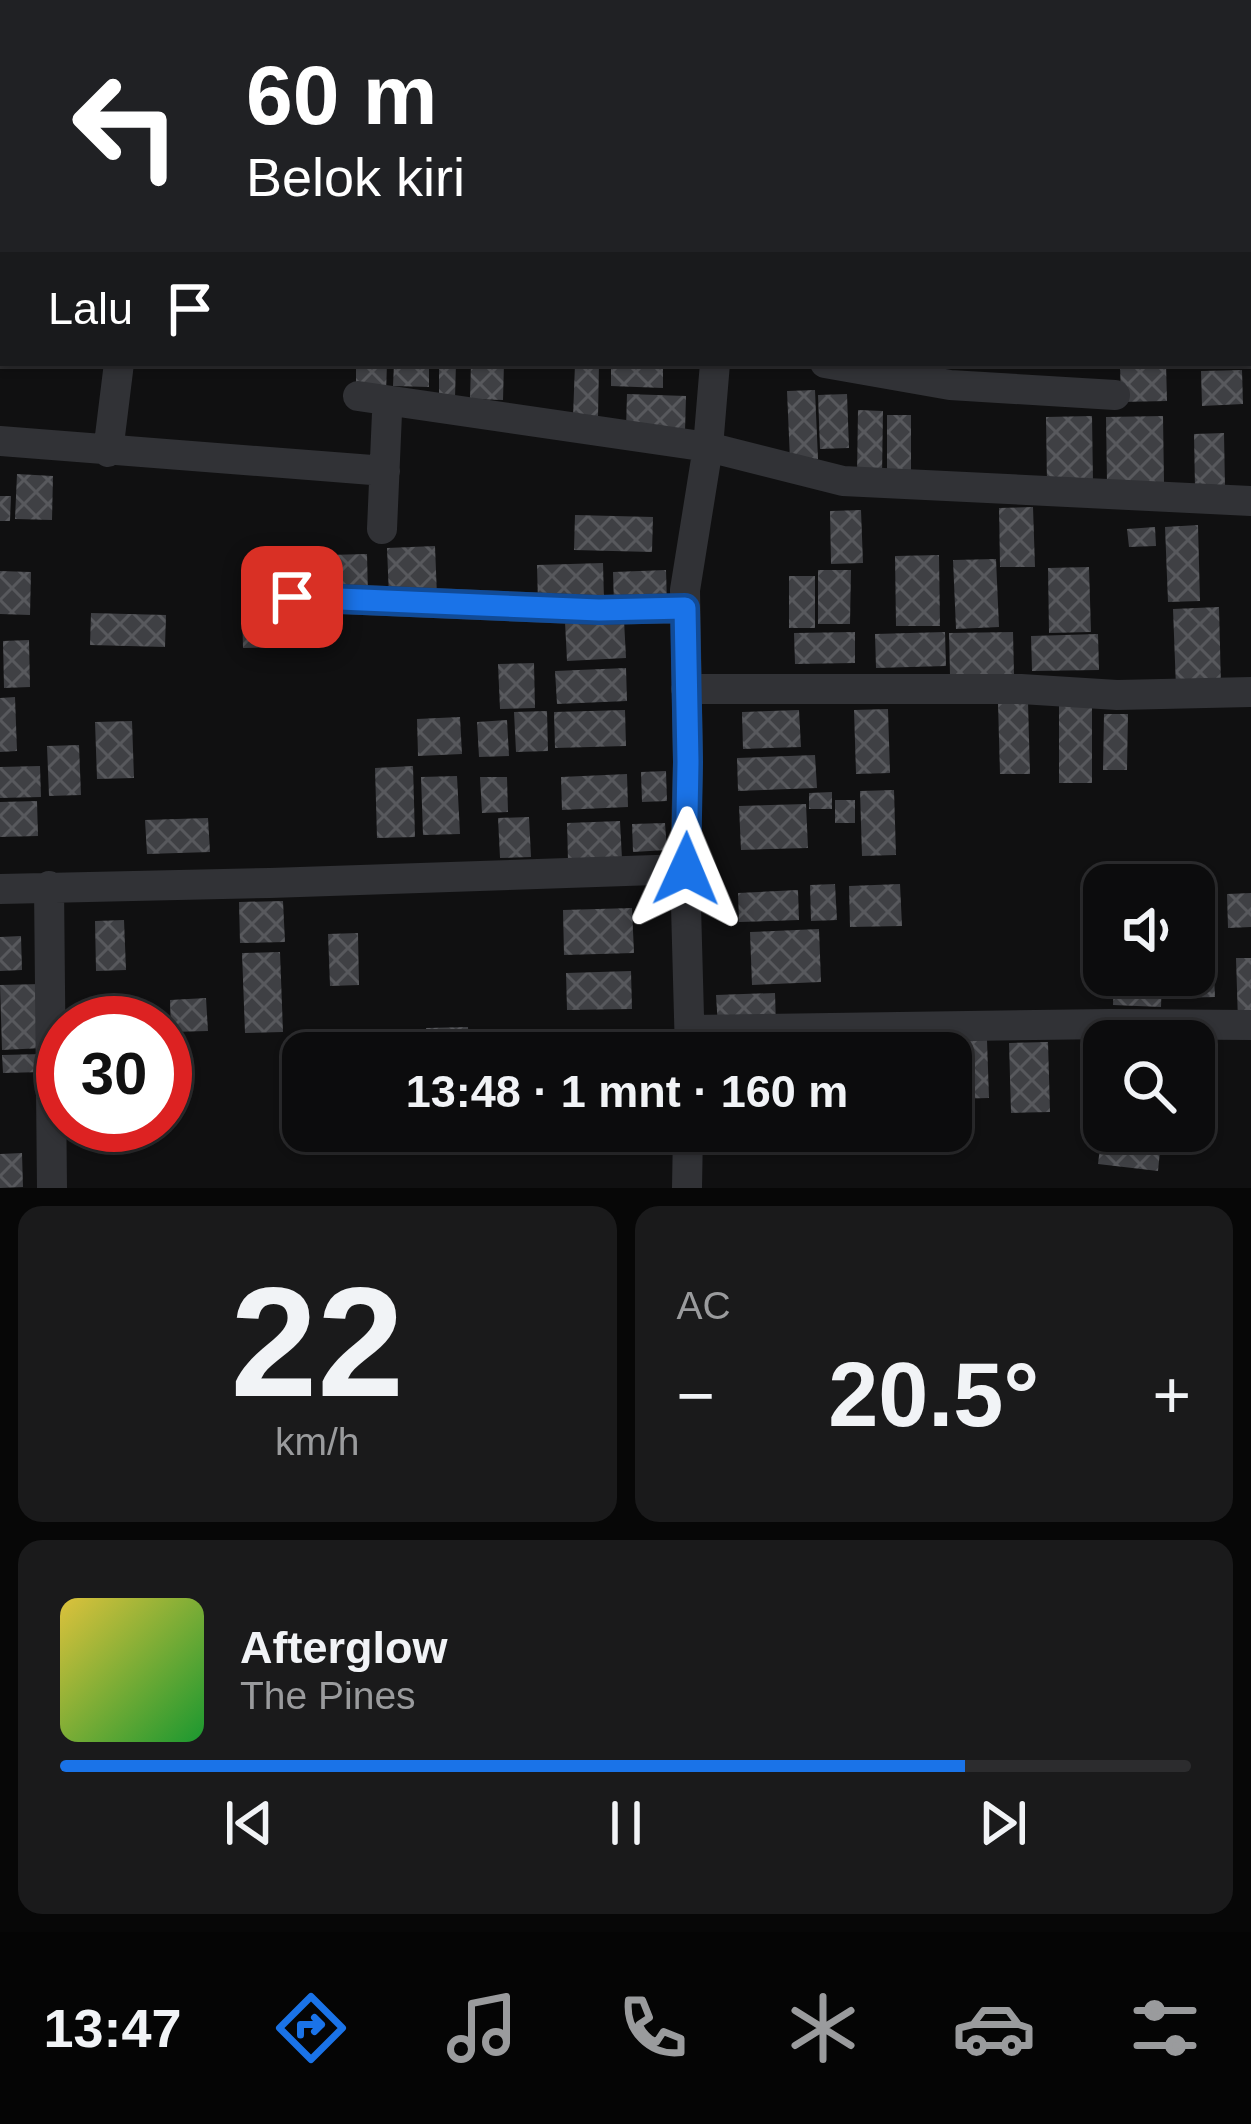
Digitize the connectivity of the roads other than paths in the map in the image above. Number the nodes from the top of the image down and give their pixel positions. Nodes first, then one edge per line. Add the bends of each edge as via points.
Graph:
1 (119, 366) edge
2 (841, 366) edge
3 (713, 375) edge
4 (1115, 395) dead end
5 (358, 396) dead end
6 (387, 413) dead end
7 (0, 441) edge
8 (708, 447) junction
9 (108, 452) junction
10 (385, 471) junction
11 (1251, 501) edge
12 (382, 530) dead end
13 (292, 597) dead end
14 (685, 608) junction
15 (686, 689) junction
16 (1251, 692) edge
17 (686, 869) junction
18 (49, 886) junction
19 (0, 889) edge
20 (1251, 1025) edge
21 (690, 1032) edge
22 (912, 1032) edge
23 (688, 1152) edge
24 (52, 1188) edge
25 (687, 1188) edge

1 - 9 street
2 - 4 street via 950,386
3 - 8 street
5 - 8 street
6 - 10 street
7 - 9 street
8 - 11 street via 843,481
8 - 14 street
9 - 10 street
10 - 12 street
13 - 14 street
14 - 15 street
15 - 16 street
15 - 17 street
17 - 18 street
17 - 21 street
18 - 19 street
18 - 24 street
20 - 22 street
23 - 25 street

